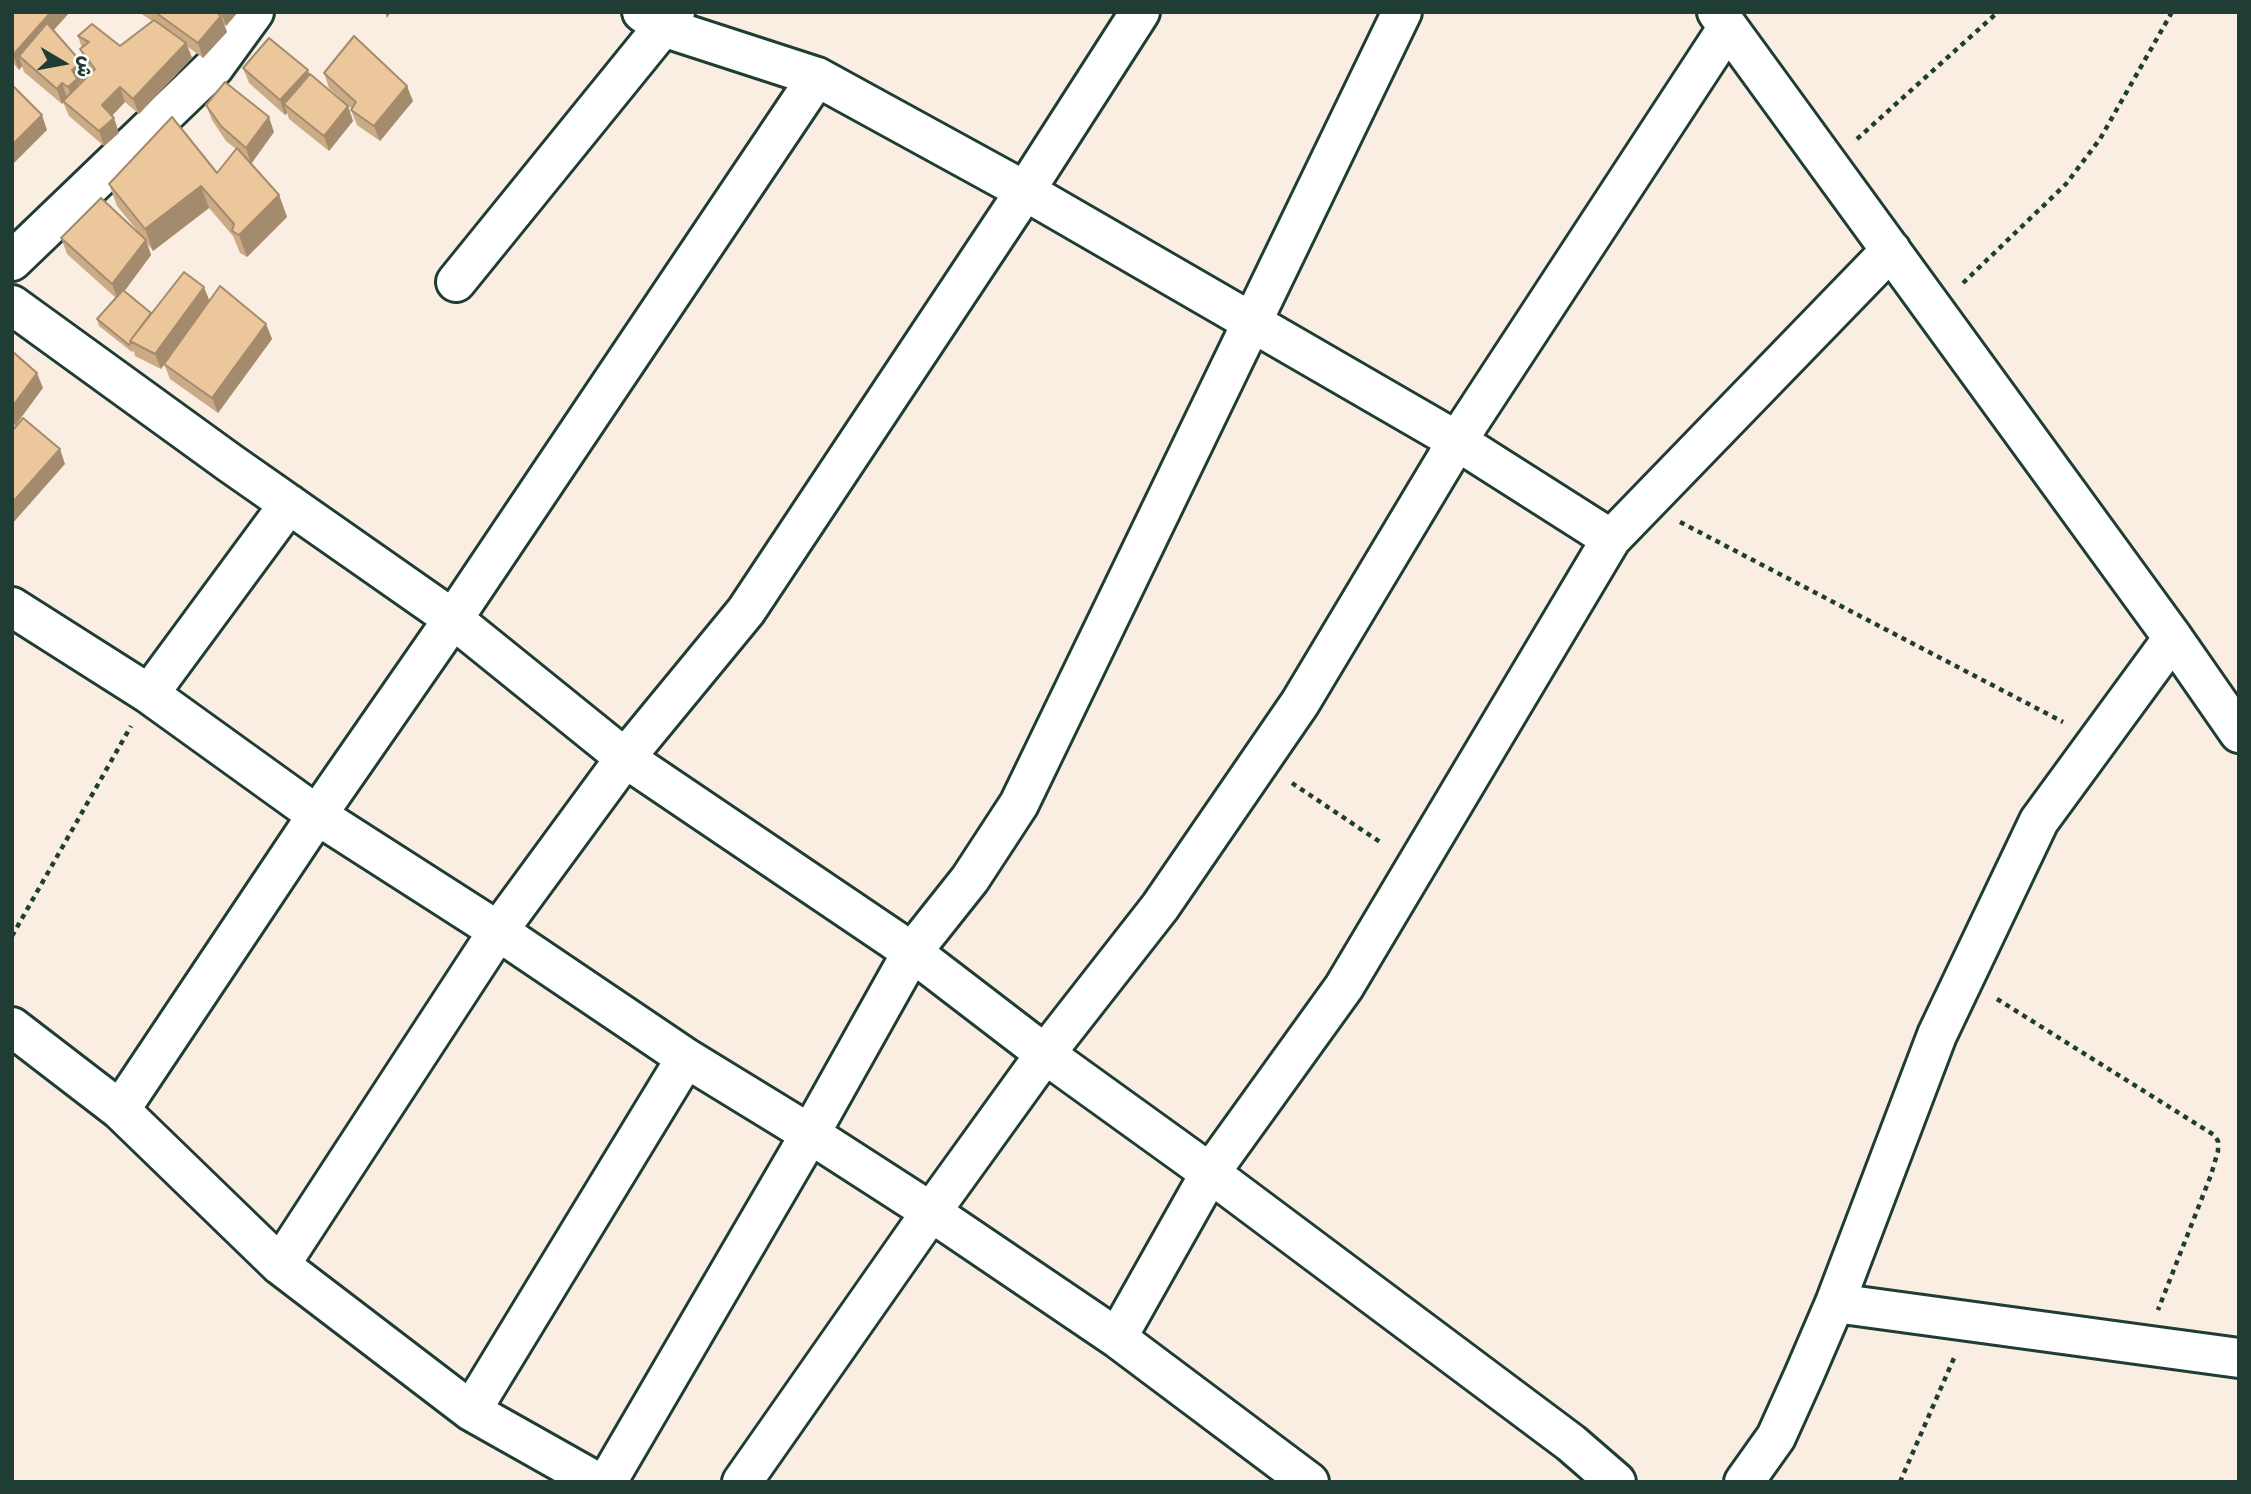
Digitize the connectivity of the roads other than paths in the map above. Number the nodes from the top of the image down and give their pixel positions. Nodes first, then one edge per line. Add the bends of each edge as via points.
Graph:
1 (254, 12) edge
2 (1140, 12) edge
3 (1402, 12) edge
4 (660, 17) edge
5 (1723, 20) edge
6 (817, 77) junction
7 (1025, 191) junction
8 (1891, 250) junction
9 (12, 261) edge
10 (456, 282) dead end
11 (12, 305) edge
12 (1252, 322) junction
13 (1457, 441) junction
14 (289, 504) junction
15 (1611, 539) junction
16 (12, 607) edge
17 (453, 619) junction
18 (2173, 638) junction
19 (149, 694) junction
20 (2239, 733) edge
21 (625, 758) junction
22 (317, 815) junction
23 (498, 931) junction
24 (912, 952) junction
25 (12, 1027) edge
26 (1045, 1054) junction
27 (686, 1058) junction
28 (120, 1110) junction
29 (810, 1134) junction
30 (1210, 1173) junction
31 (931, 1212) junction
32 (280, 1265) junction
33 (1835, 1303) junction
34 (1117, 1338) junction
35 (2239, 1358) edge
36 (471, 1411) junction
37 (597, 1482) edge
38 (607, 1482) edge
39 (742, 1482) edge
40 (1309, 1482) edge
41 (1616, 1482) edge
42 (1744, 1482) edge

1 - 9 street via 214,67
2 - 7 street
3 - 12 street
4 - 6 street
4 - 10 street
5 - 8 street
5 - 13 street
6 - 7 street
6 - 17 street
7 - 12 street
7 - 21 street via 746,611
8 - 15 street
8 - 18 street
11 - 14 street
12 - 13 street
12 - 24 street via 1019,804 970,878
13 - 15 street
13 - 26 street via 1300,703 1160,907
14 - 17 street
14 - 19 street
15 - 30 street via 1344,987
16 - 19 street
17 - 21 street
17 - 22 street
18 - 20 street
18 - 33 street via 2039,821 1937,1035
19 - 22 street
21 - 23 street
21 - 24 street
22 - 23 street
22 - 28 street
23 - 27 street
23 - 32 street
24 - 26 street
24 - 29 street
25 - 28 street
26 - 30 street
26 - 31 street
27 - 29 street
27 - 36 street
28 - 32 street
29 - 31 street
29 - 38 street
30 - 34 street
30 - 41 street via 1571,1443
31 - 34 street
31 - 39 street
32 - 36 street
33 - 35 street
33 - 42 street via 1776,1437
34 - 40 street
36 - 37 street

